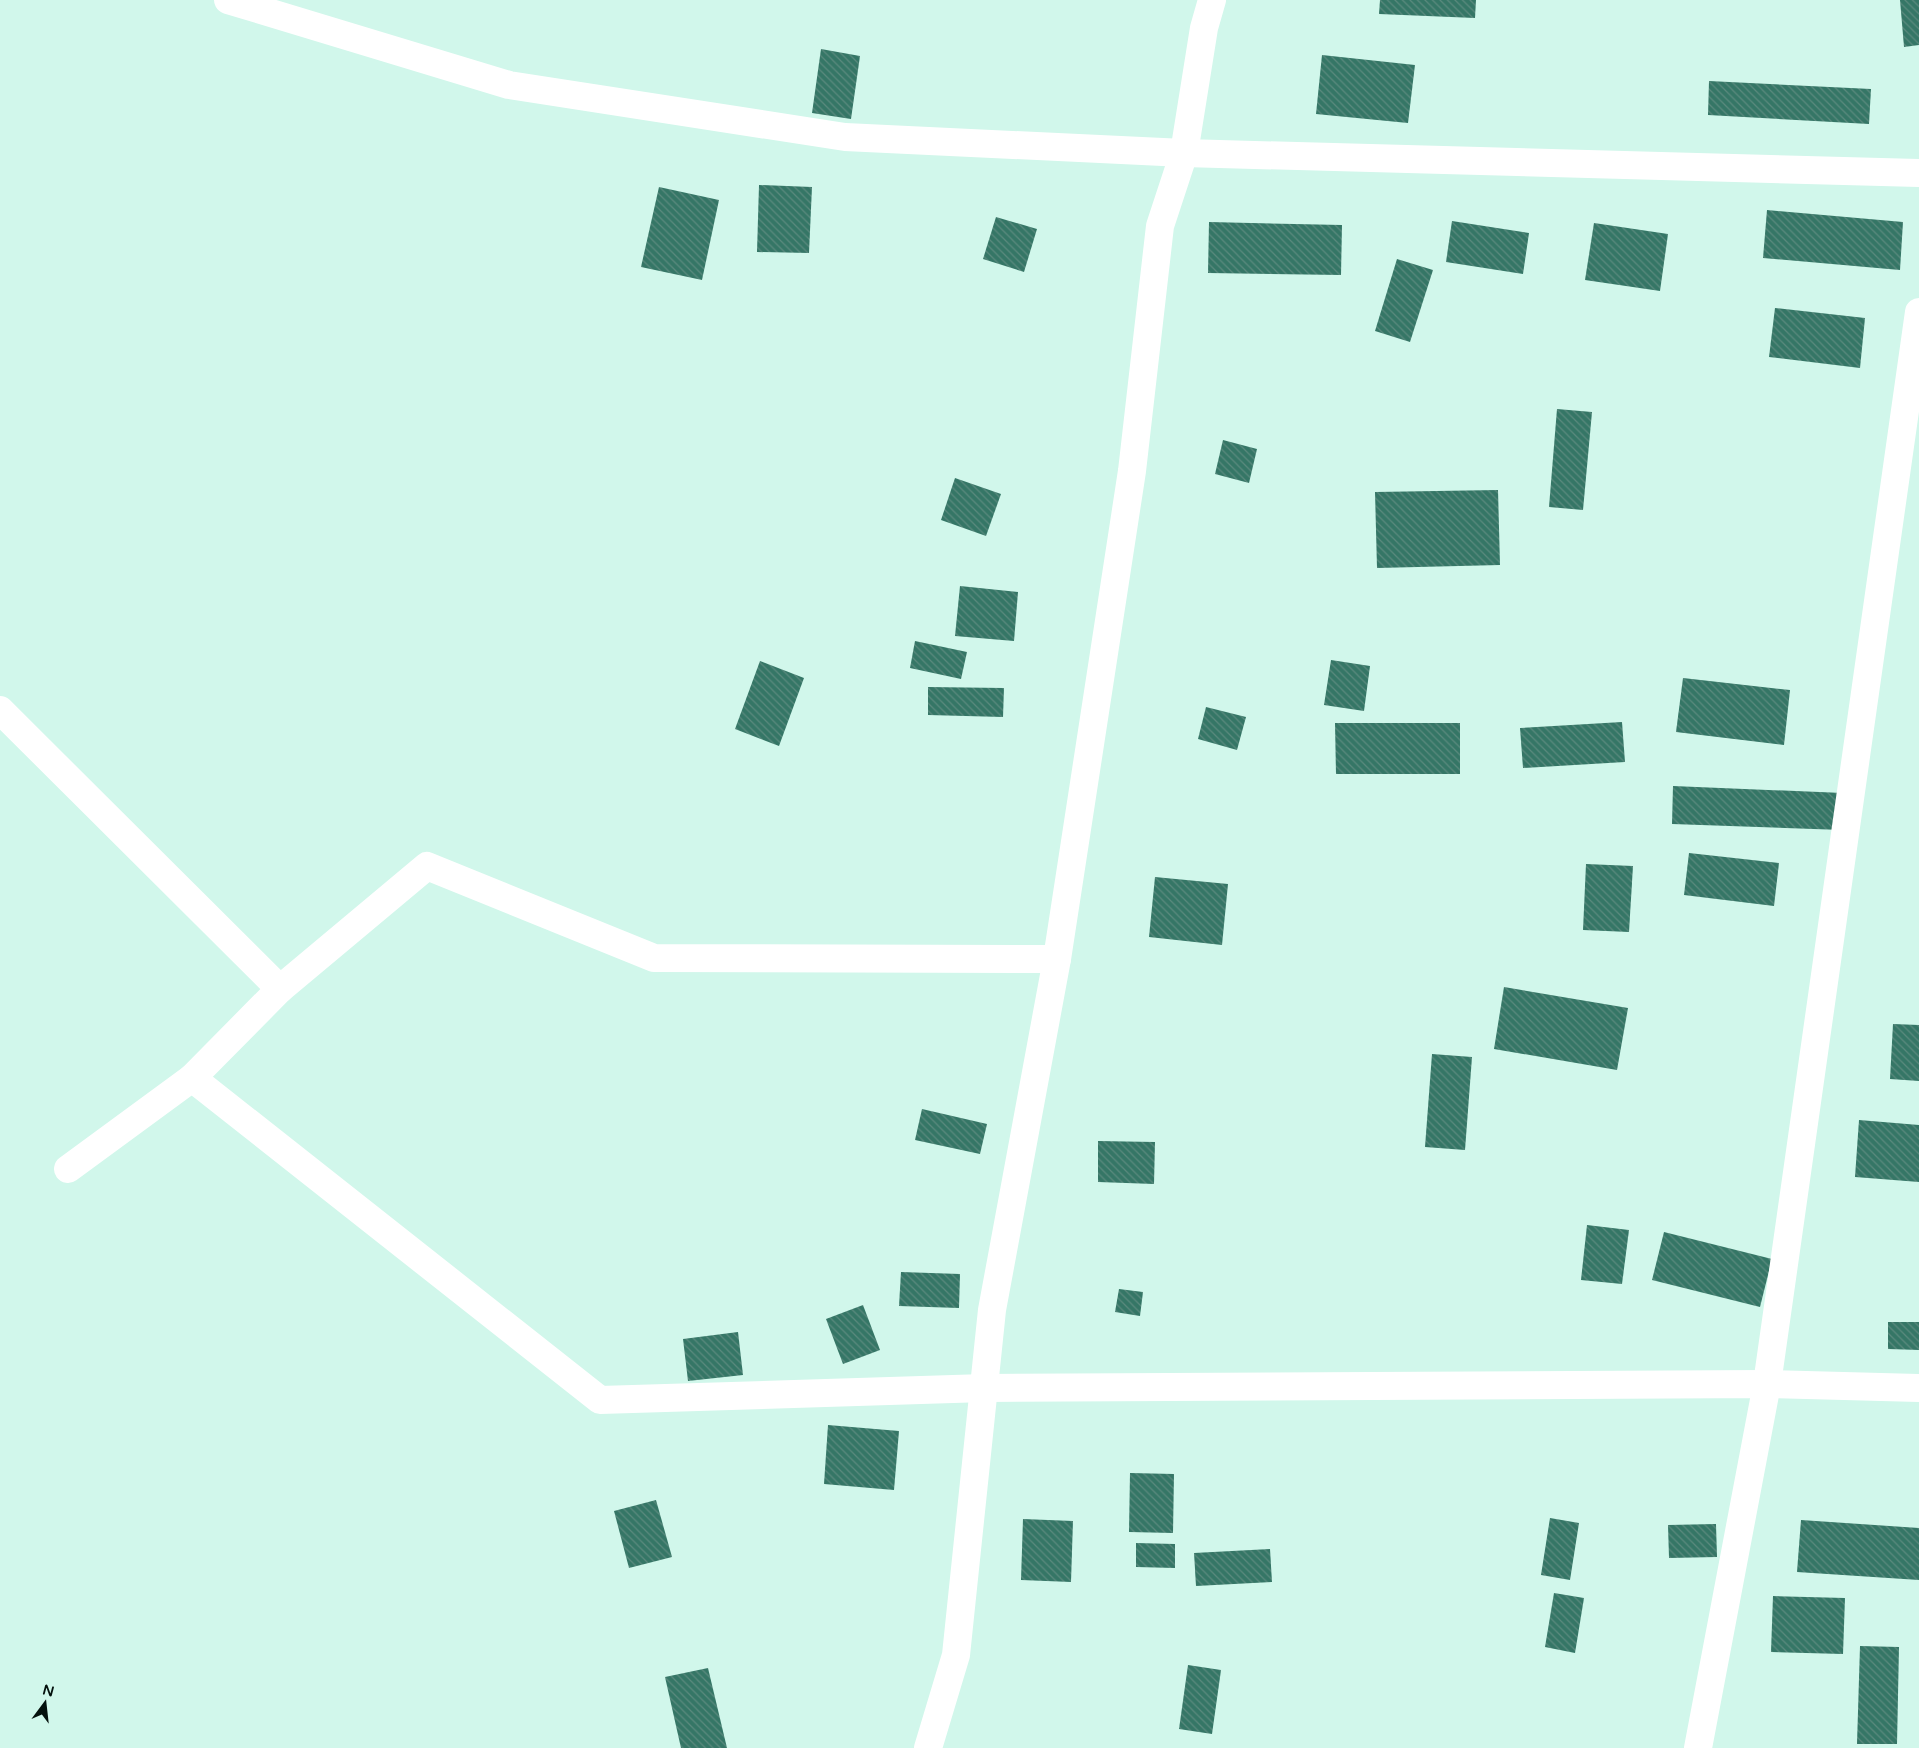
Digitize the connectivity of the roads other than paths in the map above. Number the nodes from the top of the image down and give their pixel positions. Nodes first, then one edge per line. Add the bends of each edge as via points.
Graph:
1 (228, 0) edge
2 (1212, 0) edge
3 (1184, 153) junction
4 (1919, 173) edge
5 (1919, 312) edge
6 (0, 710) edge
7 (1057, 959) junction
8 (280, 989) junction
9 (192, 1078) junction
10 (68, 1169) dead end
11 (1767, 1384) junction
12 (985, 1388) junction
13 (1919, 1388) edge
14 (928, 1748) edge
15 (1698, 1748) edge

1 - 3 street via 509,85 845,137
2 - 3 street via 1204,28
3 - 4 street
3 - 7 street via 1160,226 1132,471
5 - 11 street
6 - 8 street
7 - 8 street via 654,958 426,866
7 - 12 street via 992,1310
8 - 9 street
9 - 10 street
9 - 12 street via 600,1400
11 - 12 street
11 - 13 street
11 - 15 street
12 - 14 street via 956,1655

